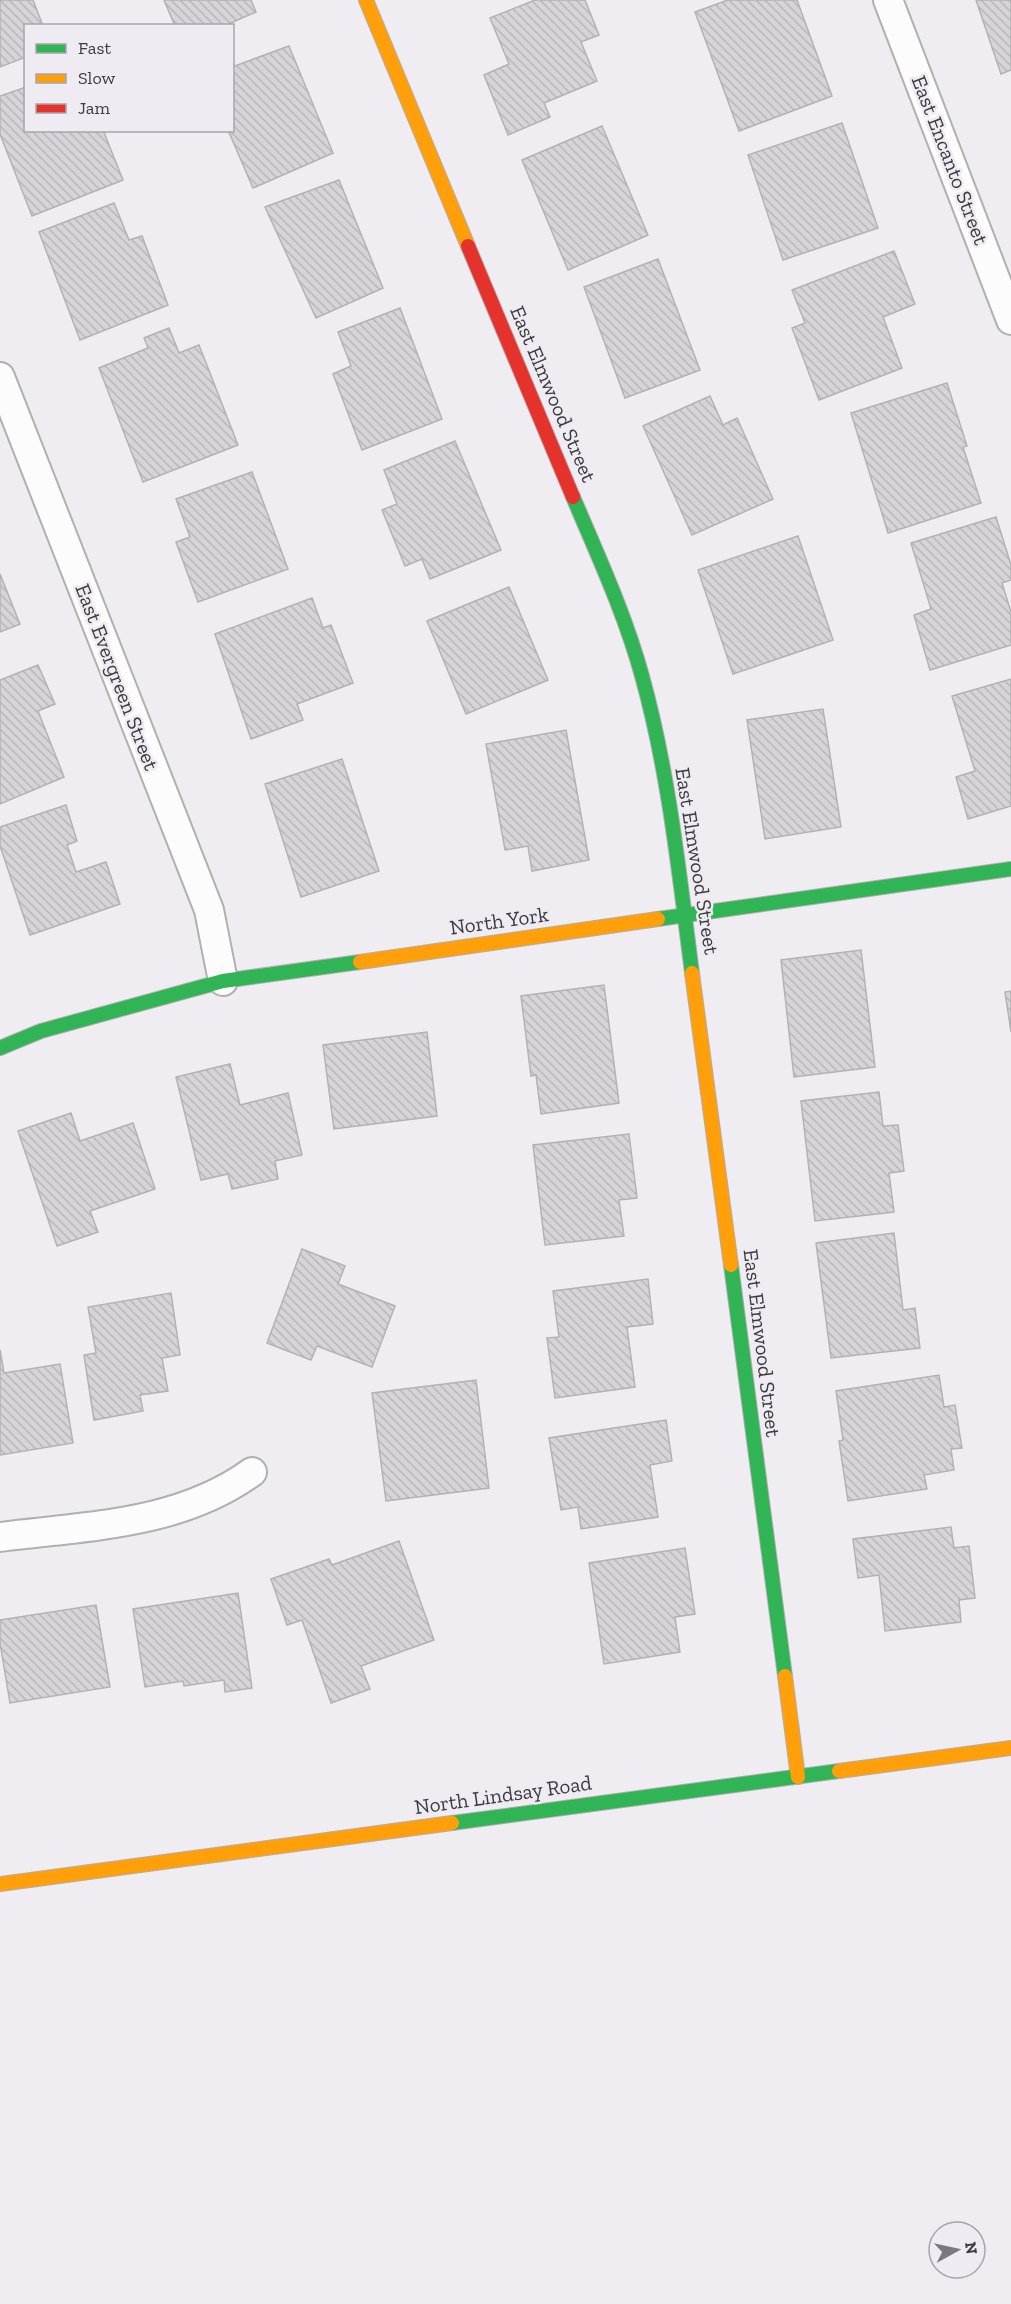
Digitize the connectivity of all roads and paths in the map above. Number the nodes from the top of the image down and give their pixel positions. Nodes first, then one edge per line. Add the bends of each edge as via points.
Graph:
1 (366, 0) edge
2 (888, 0) edge
3 (1011, 320) edge
4 (0, 377) edge
5 (1011, 869) edge
6 (686, 916) junction
7 (223, 981) junction
8 (0, 1048) edge
9 (252, 1472) dead end
10 (0, 1537) edge
11 (1011, 1748) edge
12 (798, 1777) junction
13 (0, 1884) edge

1 - 6 street, East Elmwood Street via 621,612 642,676 668,789
2 - 3 street, East Encanto Street
4 - 7 street, East Evergreen Street via 209,910
5 - 6 street, North York
6 - 7 street, North York
6 - 12 street, East Elmwood Street
7 - 8 street, North York via 40,1031
9 - 10 street via 203,1501 148,1518
11 - 12 street, North Lindsay Road
12 - 13 street, North Lindsay Road

